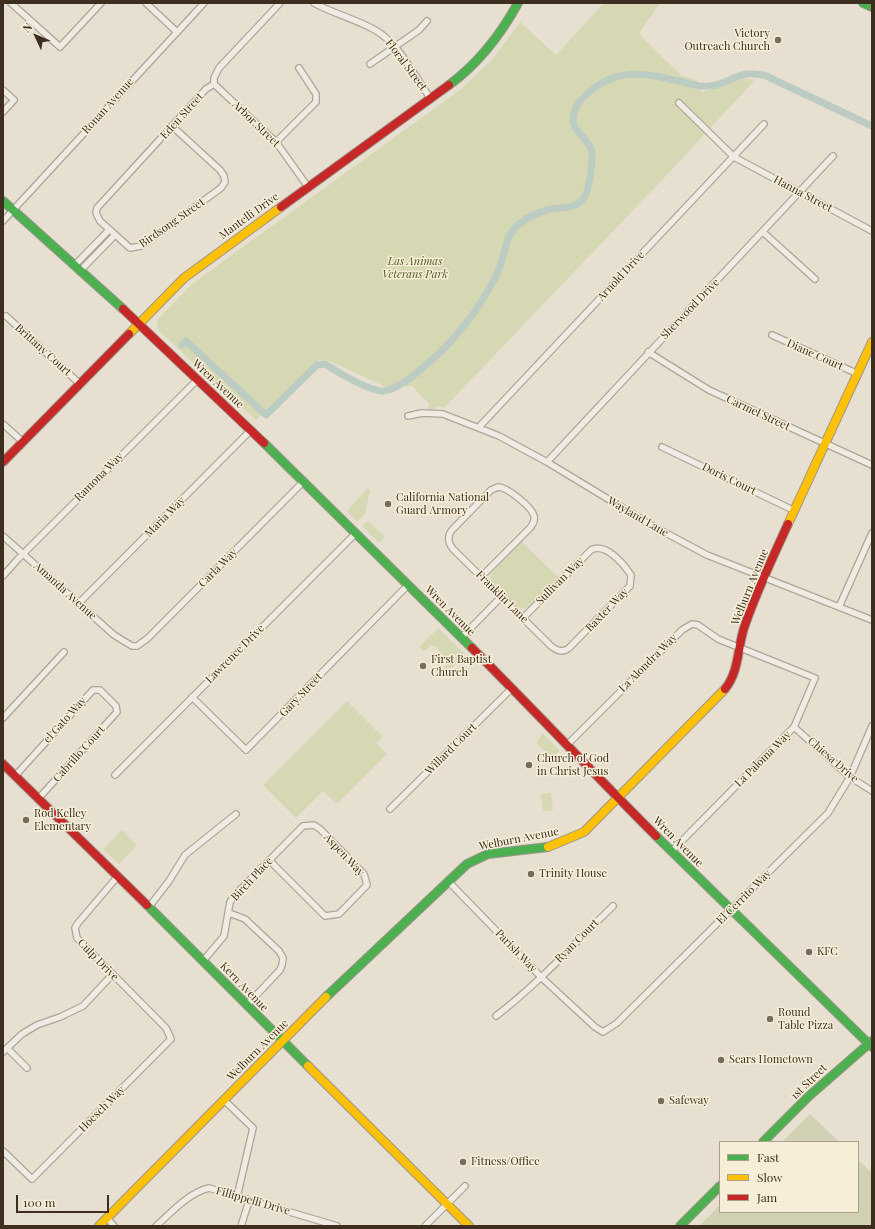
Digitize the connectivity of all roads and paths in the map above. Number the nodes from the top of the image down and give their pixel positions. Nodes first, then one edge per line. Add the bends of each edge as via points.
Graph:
1 (11, 3) edge
2 (102, 3) edge
3 (146, 3) edge
4 (204, 3) edge
5 (280, 3) edge
6 (314, 3) edge
7 (518, 3) edge
8 (863, 3) edge
9 (872, 7) edge
10 (427, 21) dead end
11 (177, 32) junction
12 (395, 47) junction
13 (370, 64) dead end
14 (299, 68) dead end
15 (214, 84) junction
16 (3, 90) edge
17 (430, 99) junction
18 (679, 103) dead end
19 (3, 112) edge
20 (764, 124) dead end
21 (172, 126) junction
22 (276, 142) junction
23 (834, 156) dead end
24 (734, 157) junction
25 (308, 187) junction
26 (799, 192) junction
27 (3, 201) edge
28 (13, 210) junction
29 (3, 221) edge
30 (109, 230) junction
31 (872, 231) edge
32 (764, 233) junction
33 (115, 235) junction
34 (77, 268) junction
35 (815, 279) dead end
36 (6, 316) dead end
37 (139, 324) junction
38 (772, 336) dead end
39 (871, 347) edge
40 (648, 352) junction
41 (858, 374) junction
42 (197, 380) junction
43 (80, 384) junction
44 (408, 416) dead end
45 (3, 424) edge
46 (480, 427) junction
47 (251, 430) junction
48 (23, 442) junction
49 (826, 444) junction
50 (662, 447) dead end
51 (3, 462) edge
52 (547, 462) junction
53 (872, 465) edge
54 (304, 481) junction
55 (795, 511) junction
56 (872, 533) edge
57 (356, 534) junction
58 (3, 536) edge
59 (599, 547) joint
60 (24, 553) junction
61 (3, 576) edge
62 (482, 577) junction
63 (763, 578) junction
64 (408, 585) junction
65 (501, 597) junction
66 (78, 604) junction
67 (839, 607) junction
68 (523, 618) junction
69 (872, 620) edge
70 (461, 638) junction
71 (128, 643) joint
72 (741, 648) junction
73 (559, 651) joint
74 (64, 652) dead end
75 (512, 688) junction
76 (192, 698) junction
77 (118, 709) joint
78 (3, 718) edge
79 (794, 726) junction
80 (872, 726) edge
81 (567, 745) junction
82 (3, 764) edge
83 (115, 775) dead end
84 (15, 776) junction
85 (850, 777) junction
86 (872, 791) edge
87 (618, 798) junction
88 (38, 799) junction
89 (390, 810) dead end
90 (236, 814) dead end
91 (303, 826) joint
92 (672, 851) junction
93 (268, 860) junction
94 (118, 876) junction
95 (448, 881) junction
96 (613, 906) dead end
97 (150, 907) junction
98 (731, 911) junction
99 (229, 913) junction
100 (203, 961) junction
101 (112, 975) junction
102 (541, 977) junction
103 (247, 1005) junction
104 (496, 1016) dead end
105 (587, 1020) joint
106 (171, 1039) joint
107 (282, 1041) junction
108 (871, 1044) edge
109 (5, 1050) edge
110 (27, 1068) dead end
111 (224, 1100) junction
112 (764, 1141) edge
113 (3, 1151) edge
114 (465, 1186) dead end
115 (719, 1187) edge
116 (237, 1197) junction
117 (249, 1201) junction
118 (447, 1204) junction
119 (107, 1218) junction
120 (99, 1226) edge
121 (114, 1226) edge
122 (156, 1226) edge
123 (241, 1226) edge
124 (337, 1226) edge
125 (425, 1226) edge
126 (469, 1226) edge
127 (680, 1226) edge

1 - 2 street via 60,47
3 - 11 street
4 - 11 street, Ronan Avenue
5 - 15 street, Eden Street via 219,68
6 - 12 street, Floral Street via 376,31
7 - 17 street, Mantelli Drive via 502,32 483,55 460,77
8 - 9 street
10 - 12 street
11 - 28 street, Ronan Avenue
12 - 13 street
12 - 17 street, Floral Street
14 - 22 street via 316,94 316,102
15 - 21 street, Eden Street via 206,89
15 - 22 street, Arbor Street
16 - 19 street via 14,100
17 - 25 street, Mantelli Drive
18 - 24 street, Hanna Street
20 - 24 street, Arnold Drive
21 - 30 street, Eden Street via 98,208 98,218
21 - 33 street, Birdsong Street via 220,170 225,179 221,188 136,248 128,247
22 - 25 street, Arbor Street
23 - 26 street, Sherwood Drive
24 - 26 street, Hanna Street
24 - 46 street, Arnold Drive
25 - 37 street, Mantelli Drive via 194,270
26 - 31 street, Hanna Street
26 - 32 street, Sherwood Drive
27 - 28 street, Wren Avenue
28 - 29 street, Ronan Avenue
28 - 34 street, Wren Avenue
30 - 33 street, Eden Street
30 - 34 street
32 - 35 street
32 - 40 street, Sherwood Drive
33 - 34 street
34 - 37 street, Wren Avenue
36 - 43 street, Brittany Court
37 - 42 street, Wren Avenue
37 - 43 street, Mantelli Drive
38 - 41 street, Diane Court
39 - 41 street, Welburn Avenue
40 - 49 street, Carmel Street via 709,390
40 - 52 street, Sherwood Drive
41 - 49 street, Welburn Avenue
42 - 47 street, Wren Avenue
42 - 60 street, Ramona Way
43 - 48 street, Mantelli Drive
44 - 46 street, Wayland Lane via 422,413 443,414
45 - 48 street
46 - 52 street, Wayland Lane
47 - 54 street, Wren Avenue
47 - 66 street, Maria Way
48 - 51 street, Mantelli Drive
49 - 53 street, Carmel Street
49 - 55 street, Welburn Avenue
50 - 55 street, Doris Court
52 - 63 street, Wayland Lane via 651,525 707,555
54 - 57 street, Wren Avenue
54 - 71 street, Carla Way via 148,638 137,646
55 - 63 street, Welburn Avenue
56 - 67 street
57 - 64 street, Wren Avenue
57 - 76 street, Lawrence Drive
58 - 60 street, Amanda Avenue
59 - 68 street, Sullivan Way via 591,550
59 - 73 street, Baxter Way via 606,550 628,571 632,583 569,648
60 - 61 street, Ramona Way
60 - 66 street, Amanda Avenue
62 - 62 street, Franklin Lane via 451,546 448,539 452,530 491,490 501,487 530,510 534,521
62 - 65 street, Franklin Lane
63 - 67 street, Wayland Lane
63 - 72 street, Welburn Avenue via 744,627
64 - 70 street, Wren Avenue
64 - 76 street, Gary Street via 246,750
65 - 68 street, Franklin Lane
65 - 70 street
66 - 71 street, Amanda Avenue via 114,635
67 - 69 street, Wayland Lane
68 - 73 street, Franklin Lane
70 - 75 street, Wren Avenue
72 - 79 street, La Paloma Way via 815,678
72 - 81 street, La Alondra Way via 718,639 698,625 688,625
72 - 87 street, Welburn Avenue via 734,674 721,694
74 - 78 street
75 - 81 street, Wren Avenue
75 - 89 street, Willard Court
76 - 83 street, Lawrence Drive
77 - 84 street, el Gato Way via 100,690 93,690
77 - 88 street, Cabrillo Court
79 - 85 street, Chiesa Drive
79 - 92 street, La Paloma Way
80 - 85 street, El Cerrito Way
81 - 87 street, Wren Avenue
82 - 84 street, Kern Avenue
84 - 88 street, Kern Avenue
85 - 86 street, Chiesa Drive
85 - 98 street, El Cerrito Way via 828,813
87 - 92 street, Wren Avenue
87 - 95 street, Welburn Avenue via 591,826 577,836 553,846 488,854 467,864
88 - 94 street, Kern Avenue
90 - 97 street via 185,856
91 - 93 street, Birch Place
91 - 93 street, Aspen Way via 314,825 320,829 367,879 367,885 339,914 326,916
92 - 98 street, Wren Avenue
93 - 99 street, Birch Place via 234,896 230,902
94 - 97 street, Kern Avenue
94 - 101 street, Culp Drive via 76,928 80,943
95 - 102 street, Parish Way
95 - 107 street, Welburn Avenue
96 - 102 street, Ryan Court
97 - 100 street, Kern Avenue
98 - 105 street, El Cerrito Way via 610,1029 599,1031
98 - 108 street, Wren Avenue
99 - 100 street, Birch Place via 224,936
99 - 103 street via 244,918 279,951 282,958 280,970
100 - 103 street, Kern Avenue
101 - 106 street, Culp Drive via 166,1028
101 - 109 street via 83,1006 60,1018 37,1025 22,1034
102 - 104 street, Ryan Court
102 - 105 street, Parish Way
103 - 107 street, Kern Avenue
106 - 113 street, Hoesch Way via 32,1178
107 - 111 street, Welburn Avenue
107 - 118 street, Kern Avenue
108 - 112 street, 1st Street via 809,1096
109 - 110 street
111 - 116 street via 253,1128
111 - 119 street, Welburn Avenue
114 - 118 street
115 - 127 street
116 - 117 street, Fillippelli Drive
116 - 122 street, Fillippelli Drive via 209,1188 201,1190
117 - 123 street
117 - 124 street, Fillippelli Drive
118 - 125 street
118 - 126 street, Kern Avenue
119 - 120 street, Welburn Avenue
119 - 121 street

